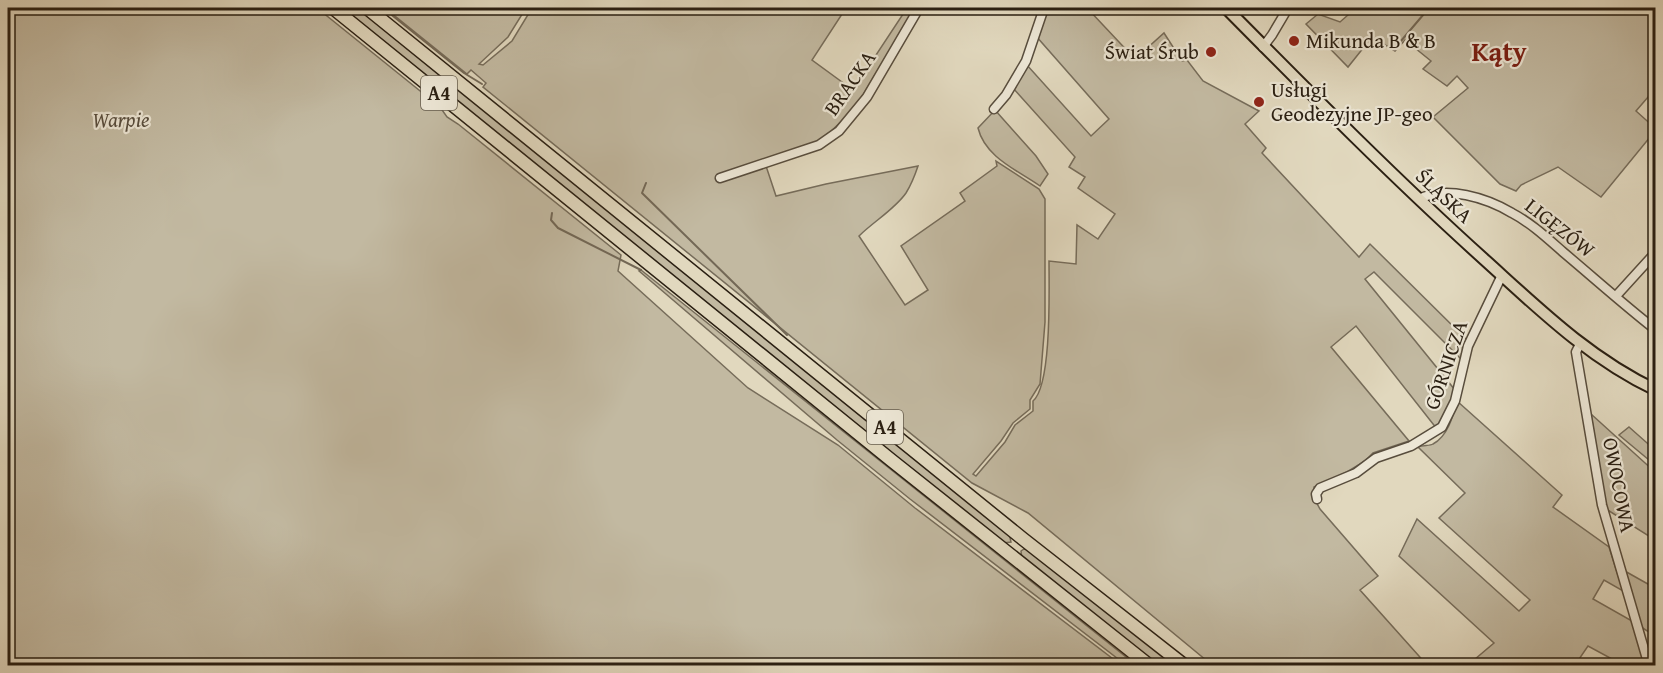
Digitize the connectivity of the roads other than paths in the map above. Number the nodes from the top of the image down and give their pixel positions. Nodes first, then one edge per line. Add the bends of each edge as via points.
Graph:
1 (333, 8) edge
2 (367, 8) edge
3 (919, 8) edge
4 (1044, 8) edge
5 (1226, 8) edge
6 (1288, 8) edge
7 (1263, 46) junction
8 (994, 109) dead end
9 (720, 178) dead end
10 (1419, 199) junction
11 (1656, 252) edge
12 (1502, 275) junction
13 (1616, 296) junction
14 (1656, 330) edge
15 (1580, 344) junction
16 (1656, 390) edge
17 (1317, 500) dead end
18 (1149, 666) edge
19 (1185, 666) edge
20 (1649, 666) edge

1 - 18 highway, A4
2 - 19 highway, A4
3 - 9 street, BRACKA via 878,81 838,131 819,145
4 - 8 street via 1026,61
5 - 7 main road, ŚLĄSKA
6 - 7 street
7 - 10 main road, ŚLĄSKA
10 - 12 main road, ŚLĄSKA
10 - 13 street, LIGĘZÓW via 1447,193 1470,196 1512,213
11 - 13 street
12 - 15 main road, ŚLĄSKA
12 - 17 street, GÓRNICZA via 1468,346 1455,401 1442,427 1411,446 1376,458 1356,473 1320,488
13 - 14 street, LIGĘZÓW
15 - 16 main road, ŚLĄSKA
15 - 20 street, OWOCOWA via 1576,352 1602,505

